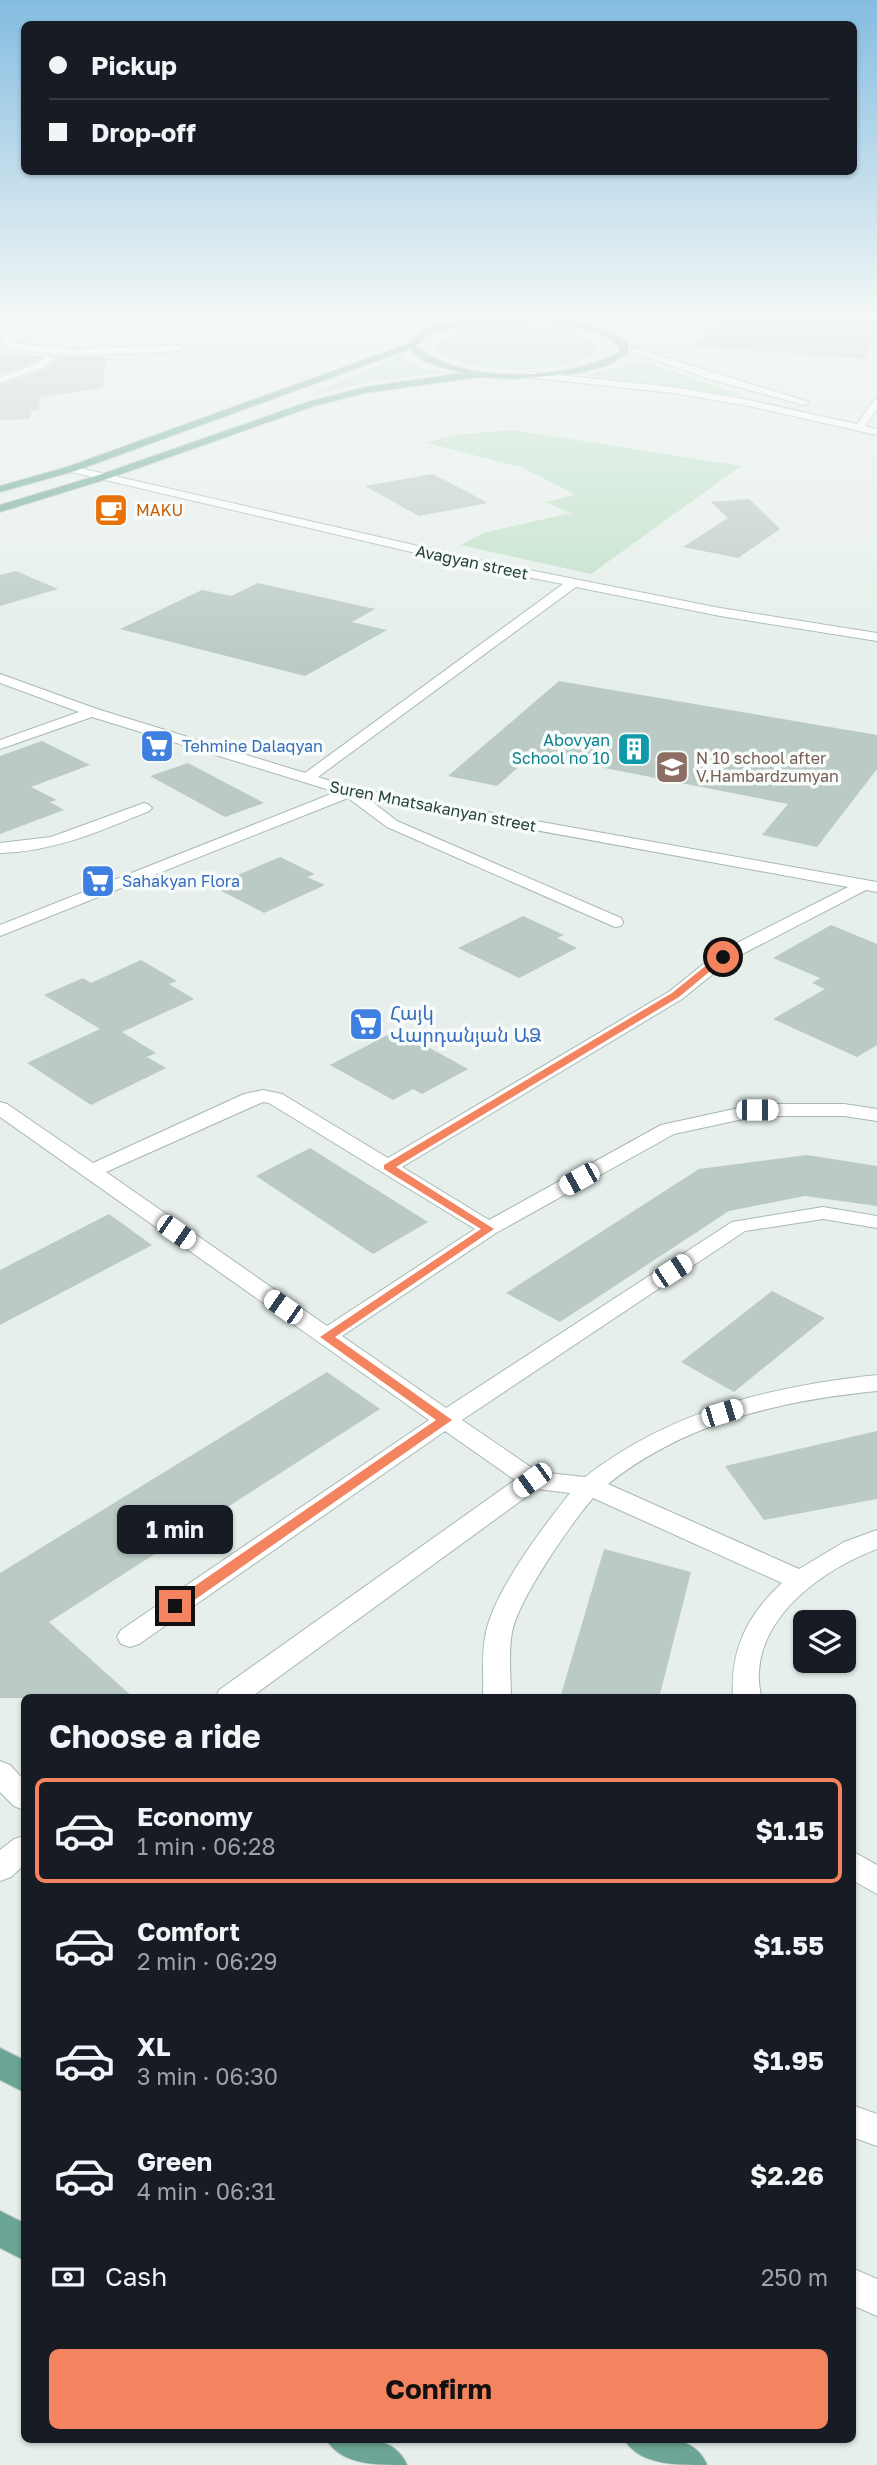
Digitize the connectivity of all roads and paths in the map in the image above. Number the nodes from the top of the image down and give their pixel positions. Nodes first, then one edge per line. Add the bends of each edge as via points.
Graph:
1 (176, 431) edge
2 (234, 431) edge
3 (71, 469) junction
4 (103, 477) junction
5 (0, 489) edge
6 (0, 509) edge
7 (573, 583) junction
8 (877, 637) edge
9 (0, 678) edge
10 (92, 712) junction
11 (0, 745) edge
12 (305, 780) junction
13 (350, 792) junction
14 (144, 808) dead end
15 (0, 848) edge
16 (870, 886) edge
17 (615, 922) dead end
18 (0, 931) edge
19 (0, 1108) edge
20 (877, 1115) edge
21 (388, 1167) junction
22 (90, 1172) junction
23 (877, 1222) edge
24 (489, 1229) junction
25 (326, 1337) junction
26 (877, 1383) edge
27 (445, 1420) junction
28 (532, 1480) junction
29 (589, 1486) junction
30 (877, 1539) edge
31 (800, 1580) junction
32 (130, 1637) dead end
33 (235, 1694) edge
34 (497, 1694) edge
35 (746, 1694) edge
36 (0, 1773) edge
37 (21, 1795) edge
38 (21, 1850) edge
39 (856, 1867) edge
40 (0, 1868) edge
41 (877, 1881) edge
42 (0, 2063) edge
43 (21, 2075) edge
44 (856, 2122) edge
45 (877, 2130) edge
46 (0, 2228) edge
47 (21, 2241) edge
48 (856, 2288) edge
49 (877, 2298) edge
50 (351, 2443) edge
51 (649, 2443) edge
52 (388, 2465) edge
53 (688, 2465) edge

1 - 3 main road
2 - 4 main road
3 - 4 street, Avagyan street
3 - 5 main road
4 - 6 main road
4 - 7 street, Avagyan street
7 - 8 street, Avagyan street
7 - 12 street
9 - 10 street, Suren Mnatsakanyan street
10 - 11 street
10 - 12 street, Suren Mnatsakanyan street
12 - 13 street, Suren Mnatsakanyan street
13 - 16 street, Suren Mnatsakanyan street
13 - 17 street via 393,824
13 - 18 street
14 - 15 street via 41,845
16 - 21 street via 723,957 676,995
19 - 22 street
20 - 24 street via 844,1110 757,1110 668,1129
21 - 22 street via 275,1098 263,1096
21 - 24 street
22 - 25 street
23 - 27 street via 823,1213 740,1226
24 - 25 street
25 - 27 street
26 - 29 street via 767,1400 700,1420 638,1450
27 - 28 street
27 - 32 street
28 - 29 street
28 - 33 street
29 - 31 street
29 - 34 street via 533,1563 500,1629
30 - 31 street via 850,1547
31 - 35 street via 771,1610 752,1642
36 - 37 street
38 - 40 street
39 - 41 street
42 - 43 main road
44 - 45 street
46 - 47 main road
48 - 49 street
50 - 52 main road
51 - 53 main road

